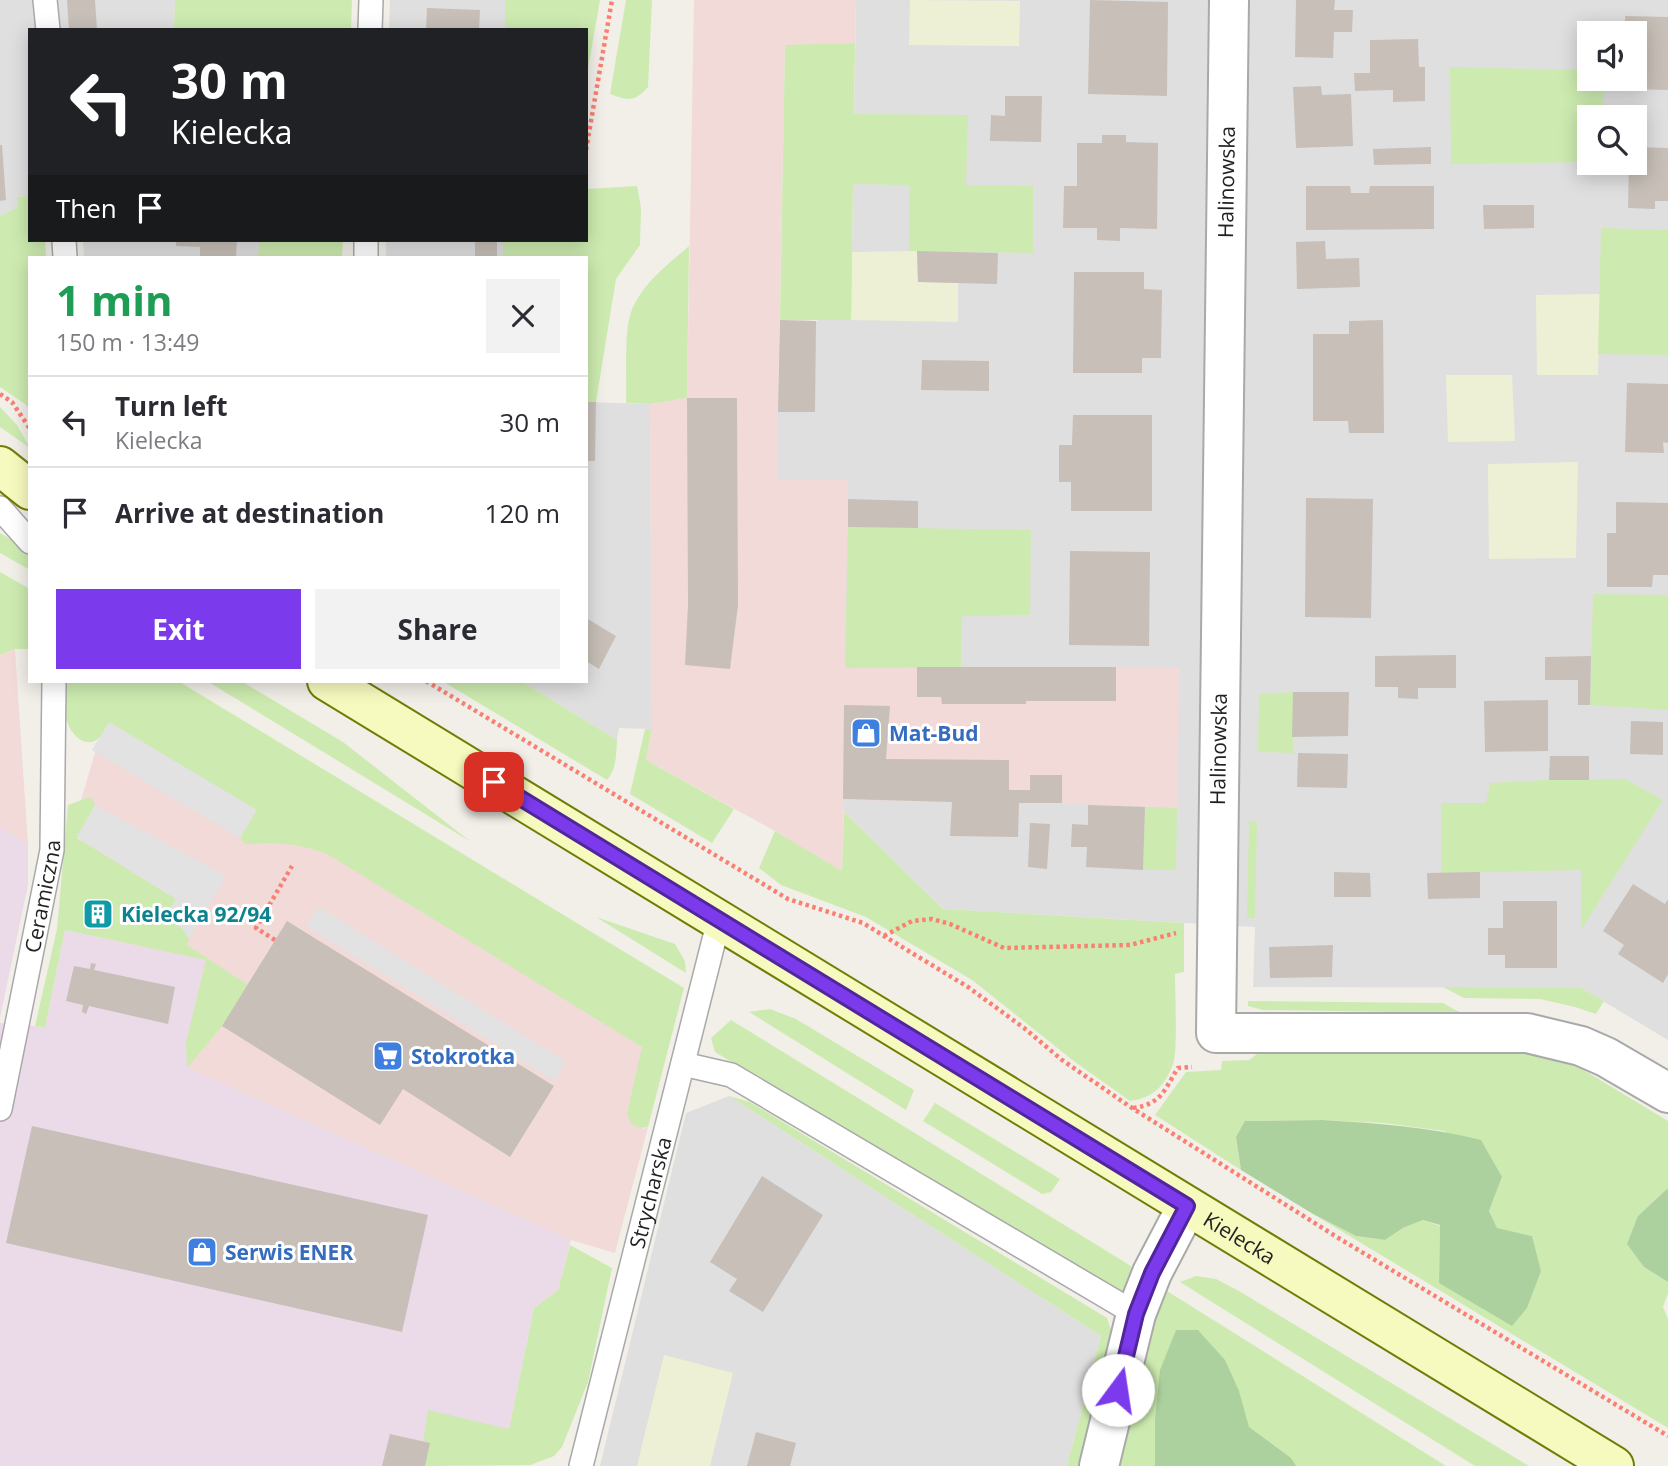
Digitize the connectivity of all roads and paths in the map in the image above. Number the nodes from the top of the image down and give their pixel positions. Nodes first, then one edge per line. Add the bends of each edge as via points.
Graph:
1 (45, 0) edge
2 (371, 0) edge
3 (612, 0) edge
4 (1228, 0) edge
5 (48, 28) edge
6 (370, 28) edge
7 (588, 138) edge
8 (0, 394) edge
9 (28, 426) edge
10 (0, 467) edge
11 (0, 488) edge
12 (28, 488) edge
13 (28, 501) edge
14 (0, 509) edge
15 (28, 540) edge
16 (54, 683) edge
17 (335, 683) edge
18 (429, 683) edge
19 (292, 866) dead end
20 (719, 920) junction
21 (1181, 932) dead end
22 (884, 936) junction
23 (275, 940) dead end
24 (683, 1064) junction
25 (1668, 1093) edge
26 (0, 1109) edge
27 (1187, 1206) junction
28 (1136, 1314) junction
29 (1668, 1436) edge
30 (582, 1466) edge
31 (1099, 1466) edge
32 (1614, 1466) edge

1 - 5 lane
2 - 6 lane
3 - 7 path
4 - 25 street, Halinowska via 1216,1032 1527,1033 1606,1056
8 - 9 path via 12,402
10 - 12 main road
11 - 13 main road
14 - 15 lane
16 - 26 lane, Ceramiczna via 52,850
17 - 20 main road, Kielecka
18 - 22 path via 788,899 863,923
19 - 23 path via 256,928
20 - 24 lane, Strycharska
20 - 27 main road, Kielecka
21 - 22 path via 1130,945 1004,948 932,919 912,922
22 - 29 path via 968,987 1132,1108
24 - 28 lane via 731,1075
24 - 30 lane, Strycharska
27 - 28 street
27 - 32 main road, Kielecka
28 - 31 street

